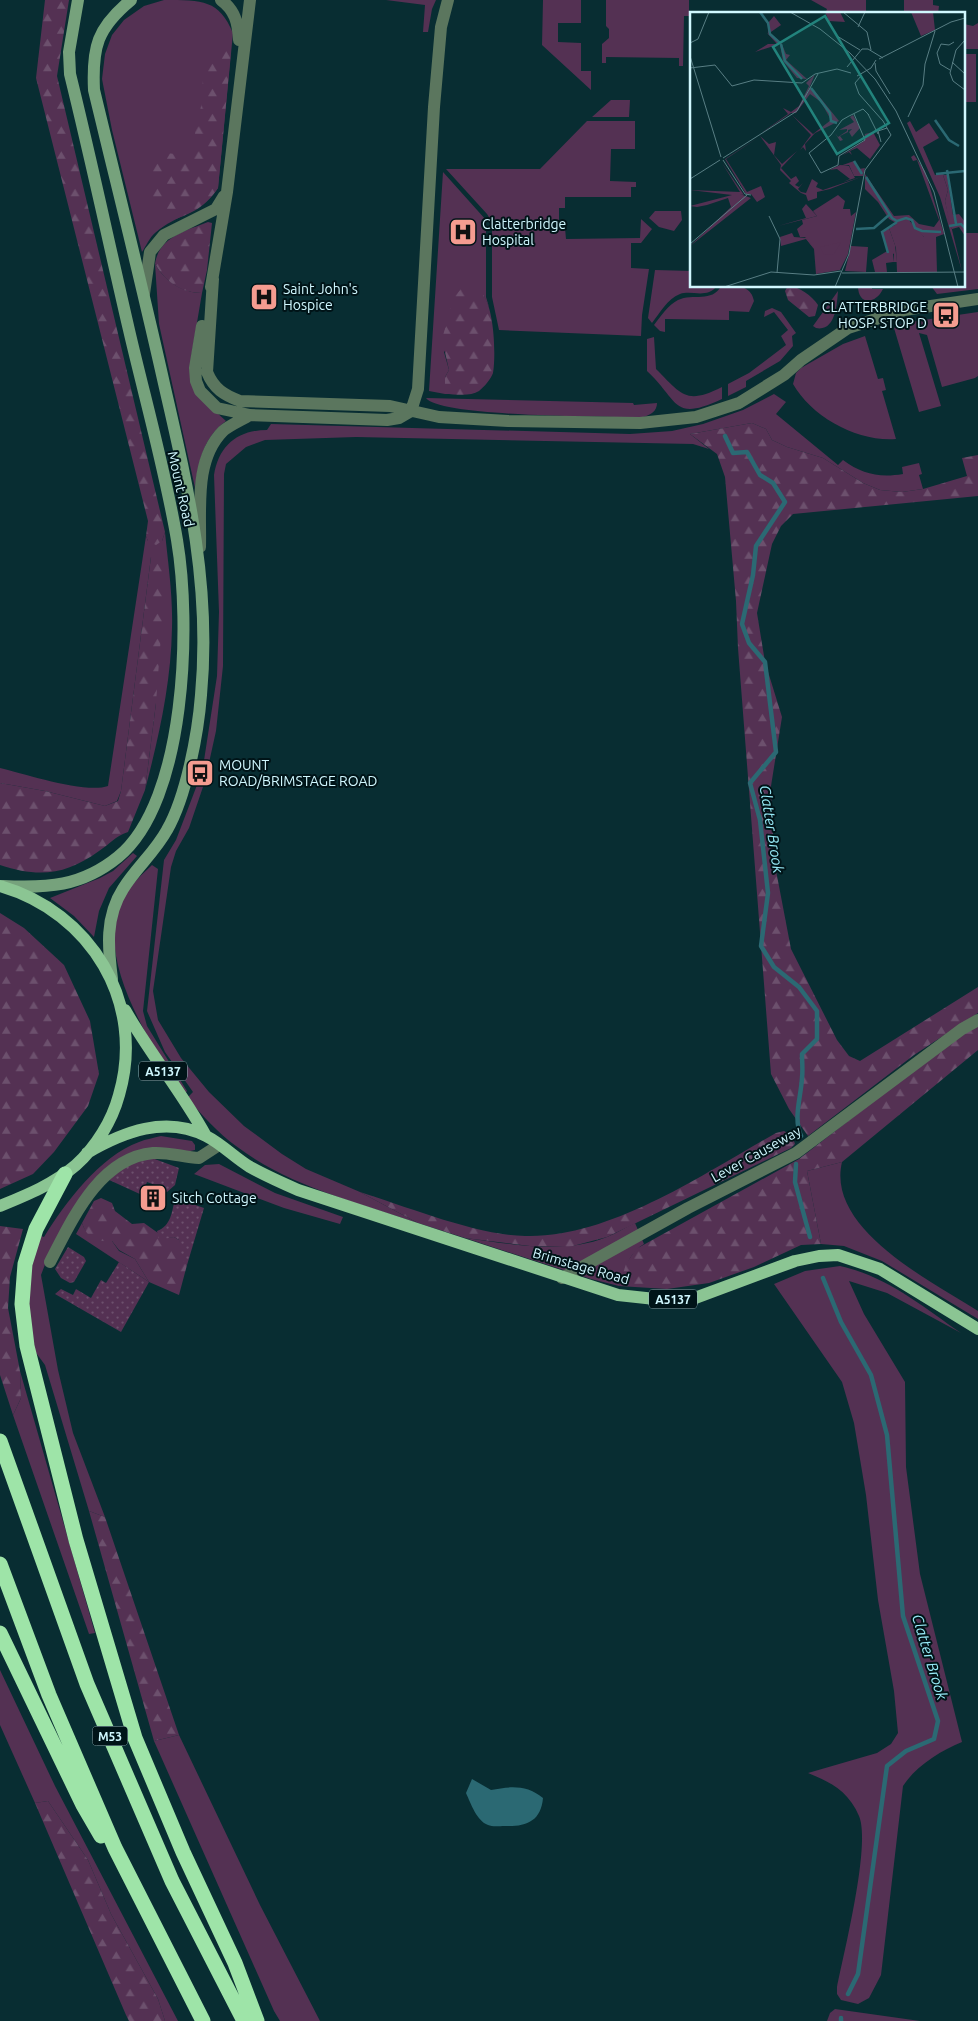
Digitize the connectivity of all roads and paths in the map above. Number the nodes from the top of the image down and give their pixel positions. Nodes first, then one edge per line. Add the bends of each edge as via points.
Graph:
1 (78, 0) edge
2 (131, 0) edge
3 (221, 0) edge
4 (250, 0) edge
5 (448, 0) edge
6 (242, 62) junction
7 (226, 192) junction
8 (213, 279) junction
9 (144, 299) junction
10 (978, 299) edge
11 (412, 412) junction
12 (250, 415) junction
13 (200, 559) junction
14 (1, 886) edge
15 (112, 980) junction
16 (121, 1004) junction
17 (978, 1020) edge
18 (206, 1136) junction
19 (219, 1145) junction
20 (87, 1153) junction
21 (65, 1174) junction
22 (0, 1206) edge
23 (50, 1262) dead end
24 (562, 1278) junction
25 (978, 1329) edge
26 (0, 1441) edge
27 (0, 1564) edge
28 (0, 1633) edge
29 (153, 1923) junction
30 (203, 2021) edge
31 (244, 2021) edge
32 (257, 2021) edge

1 - 14 main road, Mount Road via 69,52 70,74 178,541 184,648 181,683 167,765 146,822 129,846 102,868 69,883 46,888
2 - 9 main road, Mount Road via 104,27 96,43 94,90
3 - 6 street via 238,21
4 - 6 street
5 - 11 street via 441,27 418,389
6 - 7 street
7 - 8 street
7 - 9 street via 216,209 164,235 150,252
8 - 11 street via 207,372 211,382 226,396 240,401 390,406
8 - 12 street via 196,381 207,401 217,408
9 - 13 main road, Mount Road via 186,480
10 - 11 street via 904,310 848,328 739,403 696,417 640,423 508,421
11 - 12 street via 387,420
12 - 13 street, Mount Road via 224,430 207,453 201,480
13 - 15 main road, Mount Road via 204,652 194,745 169,828 117,900 109,930
14 - 15 main road via 39,902 73,927 96,953
15 - 16 main road
16 - 18 main road, Brimstage Road / A5137 via 165,1074 191,1108
16 - 20 main road via 126,1040 123,1082 106,1126
17 - 24 street, Lever Causeway via 796,1153
18 - 19 main road, Brimstage Road / A5137
18 - 20 main road, Brimstage Road / A5137 via 180,1128 147,1127
19 - 23 street via 199,1158 150,1153 118,1166 84,1203
19 - 24 main road, Brimstage Road / A5137 via 249,1166 298,1190
20 - 21 main road
21 - 22 main road via 35,1192
21 - 32 highway via 36,1229 25,1264 22,1304 27,1346 76,1540 135,1738 235,1963
24 - 25 main road, Brimstage Road / A5137 via 618,1295 655,1299 695,1298 795,1261 838,1255 880,1269
26 - 31 highway, M53 via 87,1684 172,1881
27 - 29 highway, M53 via 49,1694 115,1848
28 - 29 highway via 83,1805
29 - 30 highway, M53

